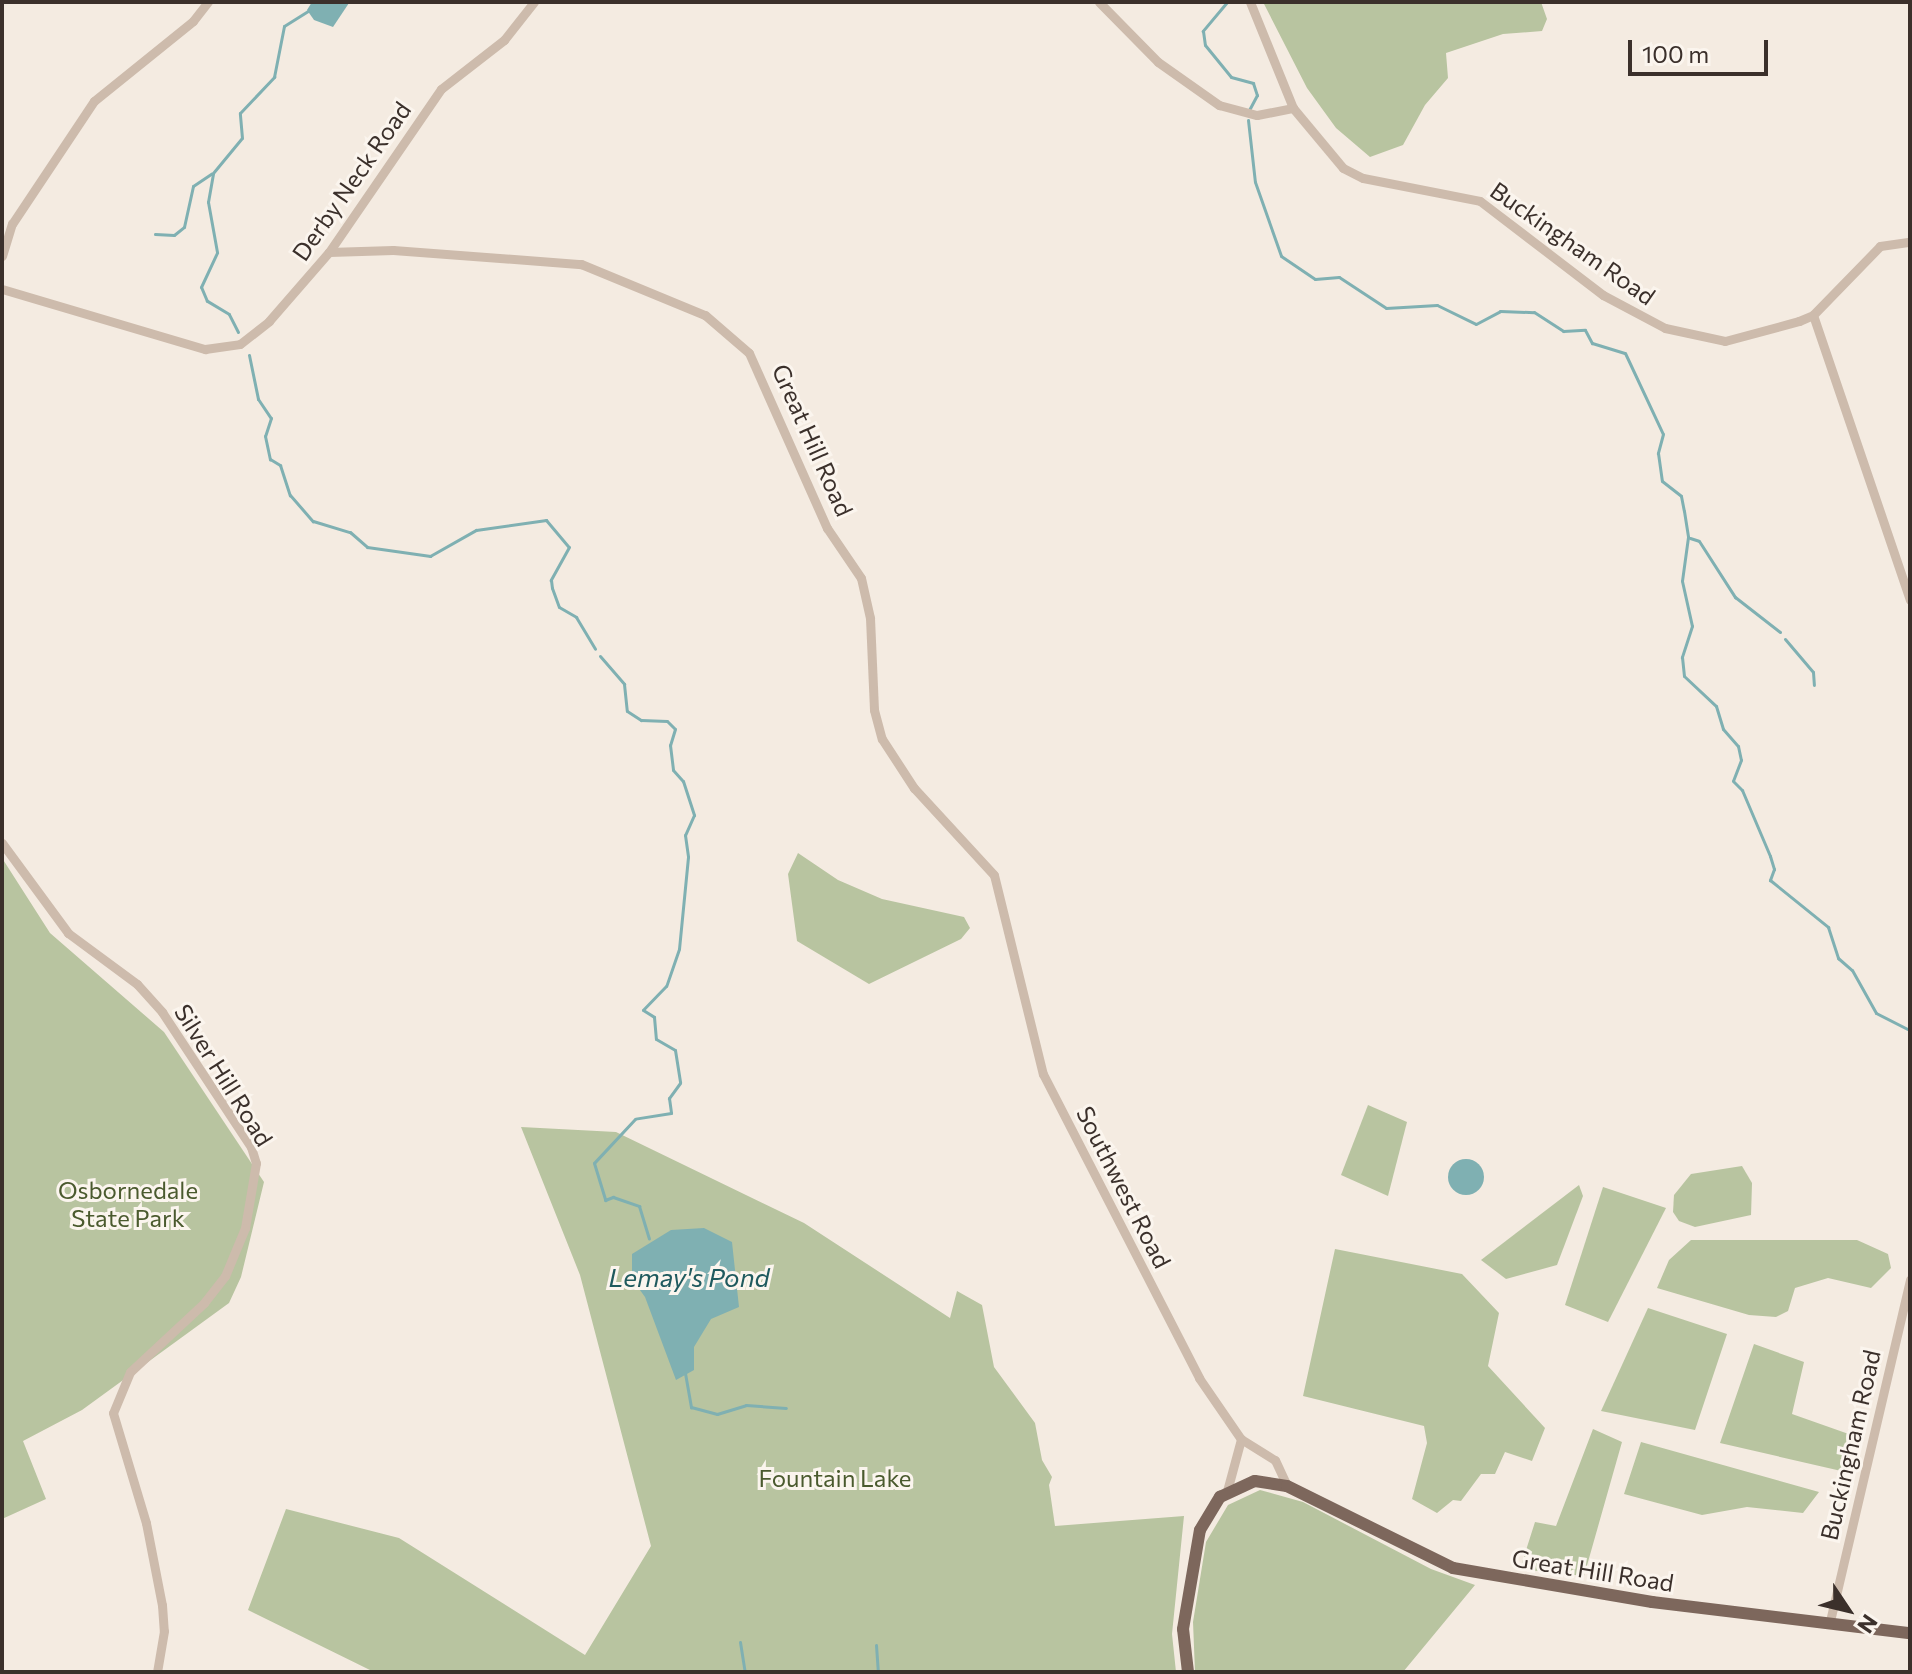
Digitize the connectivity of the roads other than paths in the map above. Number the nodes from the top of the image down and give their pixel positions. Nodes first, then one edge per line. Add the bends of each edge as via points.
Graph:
1 (208, 2) edge
2 (534, 2) edge
3 (1099, 2) edge
4 (1250, 2) edge
5 (1293, 108) junction
6 (1910, 242) edge
7 (329, 252) junction
8 (2, 256) edge
9 (2, 289) edge
10 (1813, 315) junction
11 (1910, 600) edge
12 (2, 843) edge
13 (1011, 936) joint
14 (1910, 1279) edge
15 (1241, 1439) junction
16 (1287, 1486) junction
17 (1227, 1491) junction
18 (1830, 1621) junction
19 (1910, 1633) edge
20 (157, 1672) edge
21 (1188, 1672) edge

1 - 8 street via 193,21 94,101 12,224
2 - 7 street, Derby Neck Road via 504,40 441,89
3 - 5 street via 1158,62 1219,105 1257,115
4 - 5 street, Buckingham Road
5 - 10 street, Buckingham Road via 1353,174 1480,201 1603,295 1665,328 1711,340 1738,340
6 - 10 street via 1880,246
7 - 9 street, Derby Neck Road via 263,328 225,349 194,347
7 - 13 street, Great Hill Road via 393,250 581,264 705,315 733,335 749,353 827,528 861,578 869,607 874,710 882,739 914,788 994,875
10 - 11 street
12 - 20 street, Silver Hill Road via 68,933 137,984 162,1012 251,1147 256,1163 245,1228 225,1276 197,1311 130,1372 113,1413 146,1523 162,1605
13 - 15 street, Southwest Road via 1043,1074 1199,1378
14 - 18 street, Buckingham Road
15 - 16 street, Southwest Road via 1275,1460
15 - 17 street
16 - 17 main road via 1255,1481
16 - 18 main road, Great Hill Road via 1453,1568 1652,1602
17 - 21 main road via 1205,1518 1196,1547 1183,1629
18 - 19 main road, Great Hill Road

